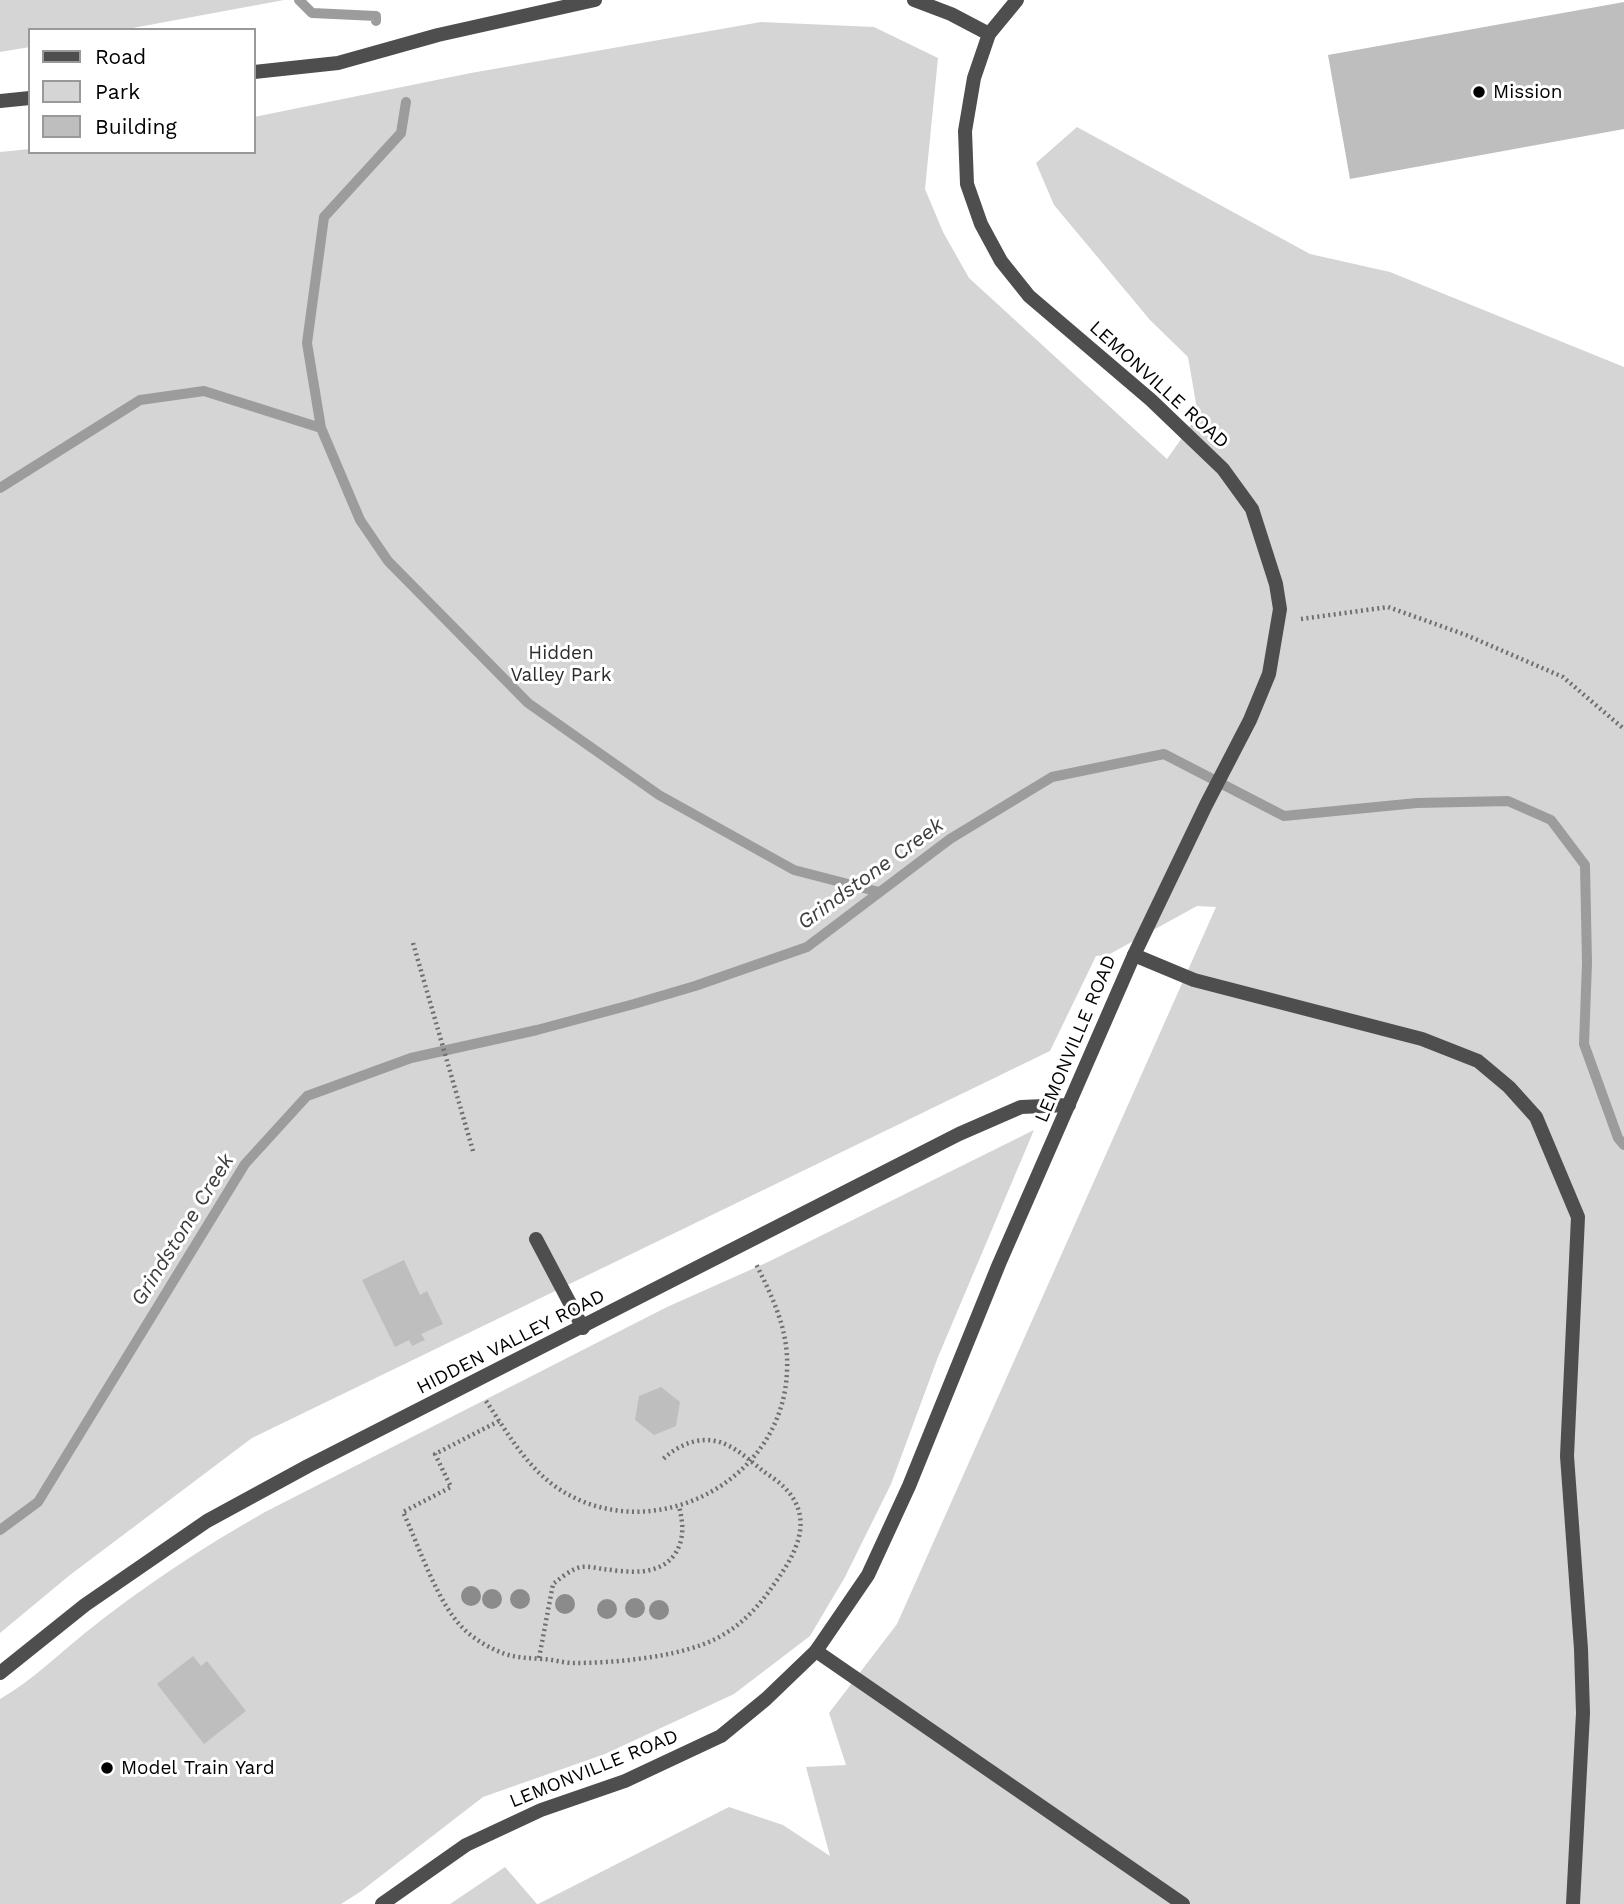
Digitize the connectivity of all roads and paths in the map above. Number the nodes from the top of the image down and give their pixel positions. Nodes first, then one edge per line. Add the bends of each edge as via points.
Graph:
1 (595, 0) edge
2 (914, 0) edge
3 (1017, 0) edge
4 (989, 34) junction
5 (256, 72) edge
6 (28, 98) edge
7 (0, 101) edge
8 (1278, 622) junction
9 (1624, 729) edge
10 (413, 943) dead end
11 (1134, 955) junction
12 (1069, 1105) junction
13 (473, 1151) dead end
14 (536, 1239) dead end
15 (747, 1245) junction
16 (583, 1328) junction
17 (474, 1382) junction
18 (499, 1421) junction
19 (662, 1460) dead end
20 (750, 1461) junction
21 (679, 1506) junction
22 (816, 1651) junction
23 (539, 1658) junction
24 (0, 1673) edge
25 (382, 1904) edge
26 (1182, 1904) edge
27 (1573, 1904) edge

1 - 5 street via 338,63
2 - 4 street
3 - 4 street
4 - 8 street, LEMONVILLE ROAD via 974,78 965,131 967,184 981,224 1001,261 1029,296 1151,400 1223,469 1252,509 1264,542 1276,584
6 - 7 street
8 - 9 path via 1388,607 1563,677
8 - 11 street, LEMONVILLE ROAD via 1269,674 1250,720
10 - 13 path
11 - 12 street, LEMONVILLE ROAD
11 - 27 street via 1194,980 1422,1040 1478,1061 1536,1117 1578,1217 1567,1456 1583,1713
12 - 15 street, HIDDEN VALLEY ROAD via 1021,1107 886,1171
12 - 22 street, LEMONVILLE ROAD via 879,1553
14 - 16 street
15 - 16 street, HIDDEN VALLEY ROAD
15 - 20 path via 782,1320 787,1359 775,1423
16 - 17 street, HIDDEN VALLEY ROAD
17 - 18 path
17 - 24 street, HIDDEN VALLEY ROAD via 207,1521 85,1605
18 - 21 path via 537,1471 579,1499 629,1511
18 - 23 path via 435,1454 451,1487 403,1513 447,1609 465,1630 506,1654
19 - 20 path via 683,1444 710,1440 726,1444
20 - 21 path via 704,1497
20 - 23 path via 785,1488 800,1528 790,1563 749,1617 705,1643 660,1656 572,1663
21 - 23 path via 683,1521 680,1547 661,1567 632,1571 583,1566 553,1584
22 - 25 street, LEMONVILLE ROAD via 722,1736 625,1781 541,1810 466,1844
22 - 26 street

